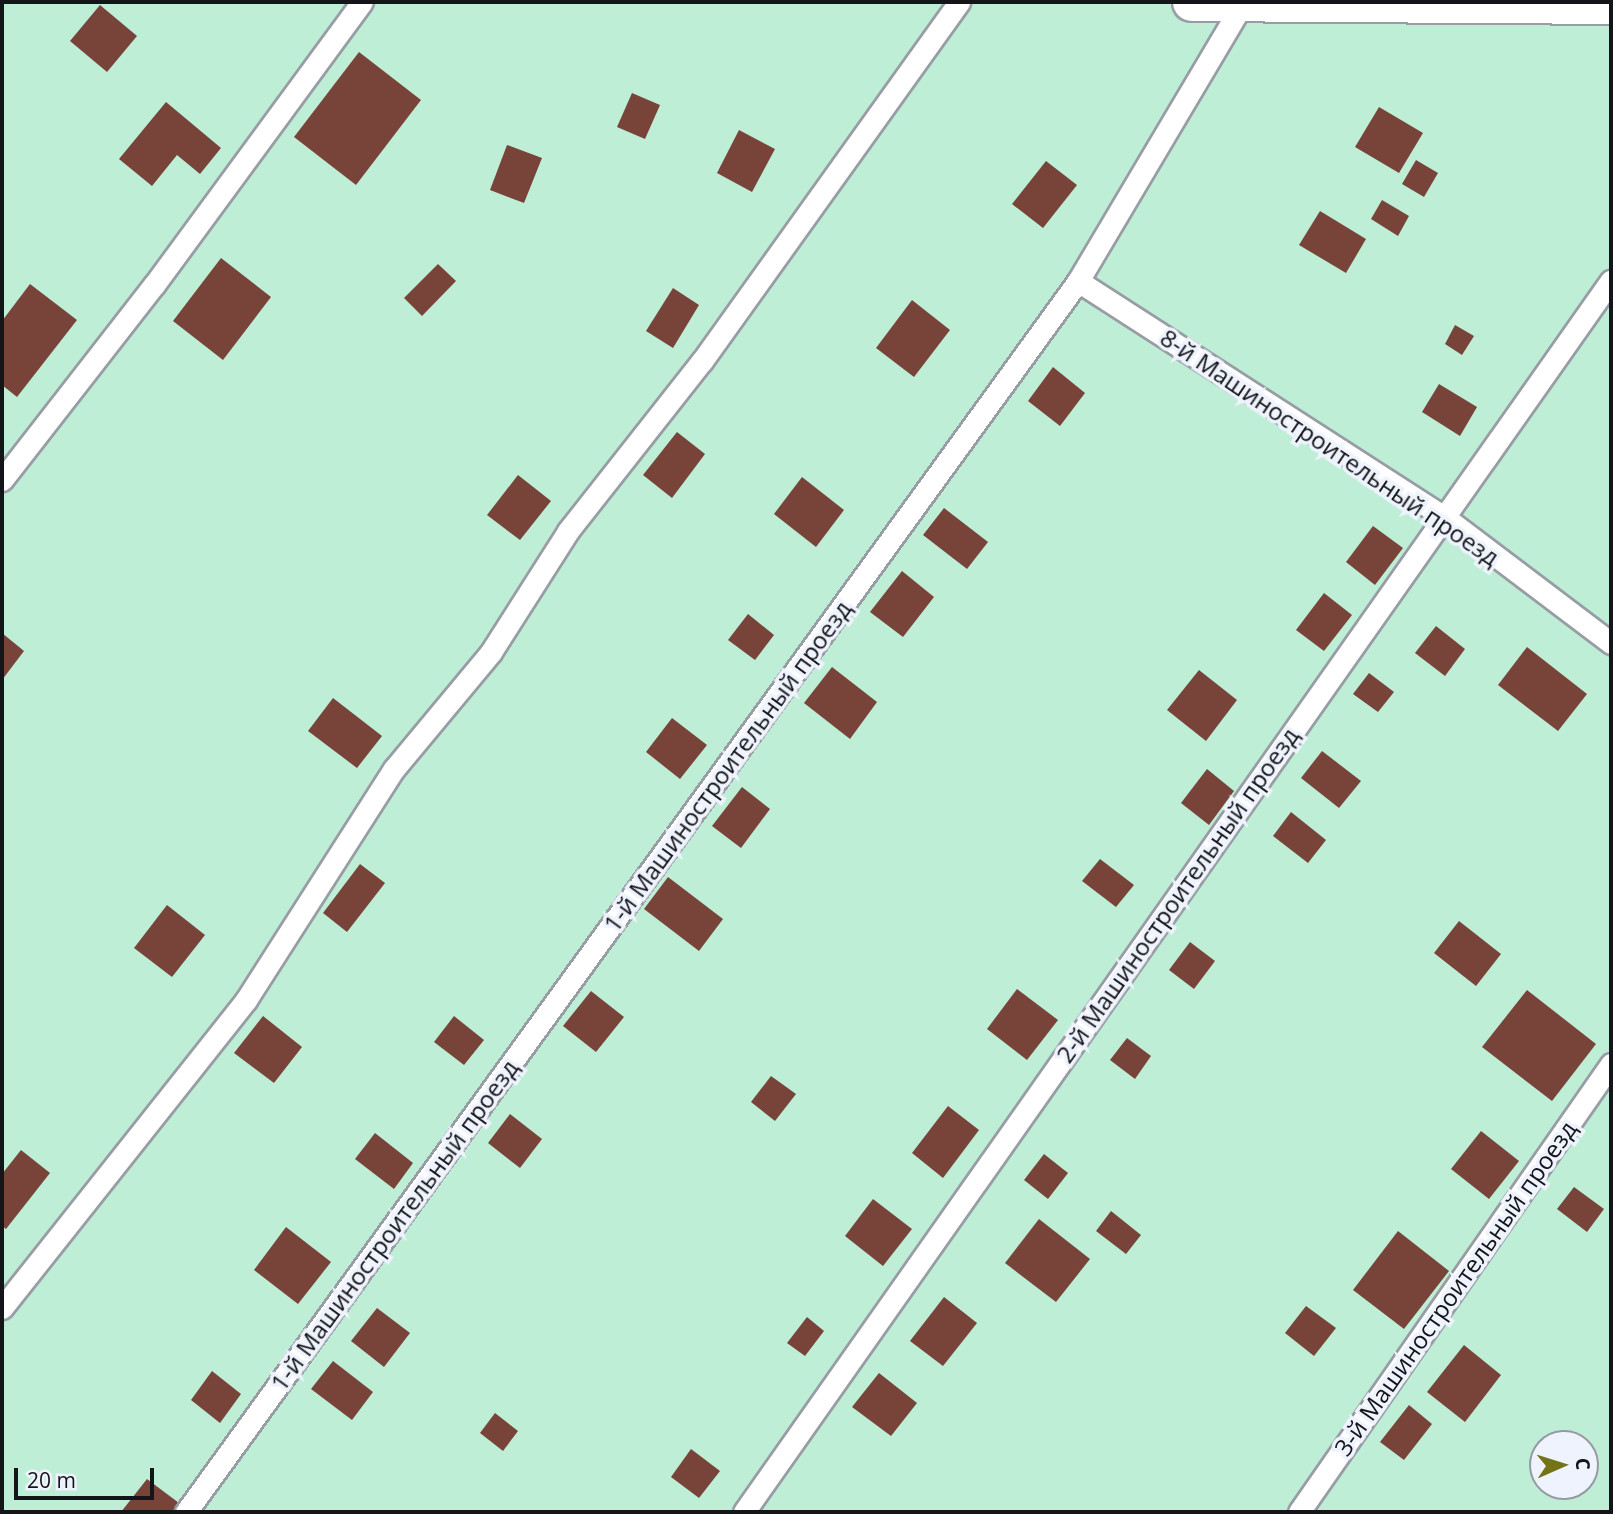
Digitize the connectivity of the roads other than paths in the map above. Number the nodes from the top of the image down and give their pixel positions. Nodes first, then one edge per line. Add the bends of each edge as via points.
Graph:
1 (362, 2) edge
2 (959, 2) edge
3 (1192, 2) edge
4 (1243, 3) edge
5 (1611, 5) edge
6 (1611, 280) edge
7 (1078, 281) junction
8 (2, 480) edge
9 (1443, 516) junction
10 (1611, 643) edge
11 (1611, 1065) edge
12 (2, 1308) edge
13 (186, 1512) edge
14 (744, 1512) edge
15 (1299, 1512) edge

1 - 8 lane via 154,285
2 - 12 lane via 702,360 568,531 491,652 394,769 246,1000
3 - 4 street
4 - 5 street
4 - 7 lane, 1-й Машиностроительный проезд
6 - 9 lane, 2-й Машиностроительный проезд
7 - 9 lane, 8-й Машиностроительный проезд
7 - 13 lane, 1-й Машиностроительный проезд
9 - 10 lane, 8-й Машиностроительный проезд
9 - 14 lane, 2-й Машиностроительный проезд
11 - 15 lane, 3-й Машиностроительный проезд

